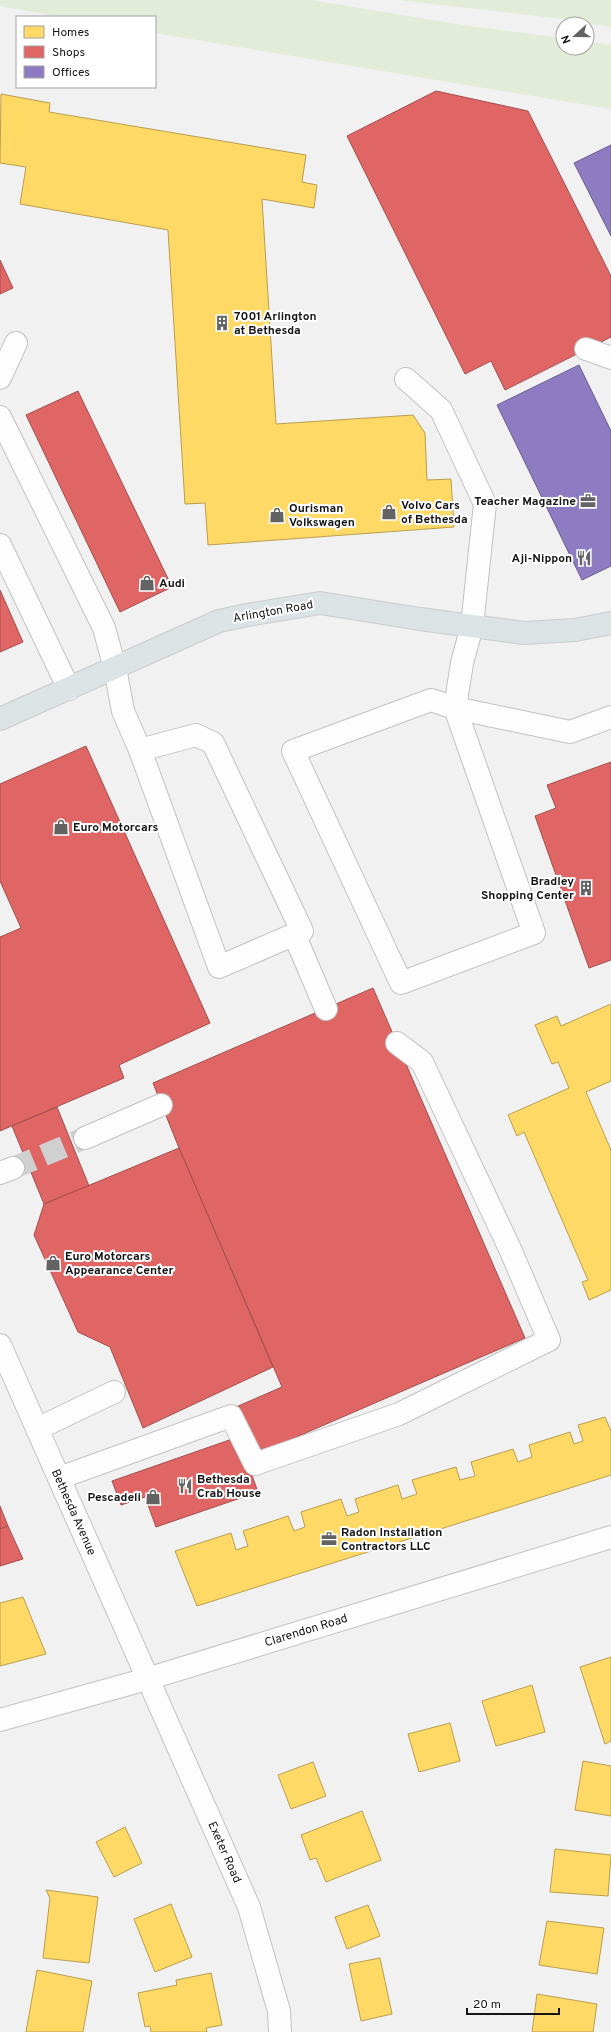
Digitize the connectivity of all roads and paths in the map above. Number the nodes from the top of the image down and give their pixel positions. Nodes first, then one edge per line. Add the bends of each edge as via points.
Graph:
1 (16, 343) dead end
2 (586, 349) dead end
3 (611, 358) edge
4 (0, 378) edge
5 (406, 378) dead end
6 (0, 416) edge
7 (0, 545) edge
8 (611, 623) edge
9 (472, 626) junction
10 (115, 668) junction
11 (68, 689) junction
12 (455, 708) junction
13 (611, 717) edge
14 (0, 719) edge
15 (140, 750) junction
16 (294, 934) junction
17 (326, 1009) dead end
18 (396, 1043) dead end
19 (161, 1105) dead end
20 (85, 1138) tunnel mouth
21 (0, 1345) edge
22 (114, 1392) dead end
23 (37, 1429) junction
24 (59, 1478) junction
25 (611, 1537) edge
26 (147, 1679) junction
27 (0, 1720) edge
28 (280, 2032) edge

1 - 4 street
2 - 3 street
5 - 9 street via 441,410 485,504
6 - 10 street via 104,628
7 - 11 street
8 - 9 main road, Arlington Road via 575,630 524,633
9 - 10 main road, Arlington Road via 320,603 219,621
9 - 12 street via 462,663
10 - 11 main road, Arlington Road
10 - 15 street via 123,711
11 - 14 main road, Arlington Road
12 - 12 street via 431,700 293,751 401,983 534,932
12 - 13 street via 570,732
15 - 16 street via 196,735 213,742 302,931
15 - 16 street via 219,967
16 - 17 street
18 - 24 street via 422,1062 438,1116 510,1249 549,1340 399,1414 255,1464 231,1416
19 - 20 street
21 - 23 street, Bethesda Avenue
22 - 23 street
23 - 24 street, Bethesda Avenue
24 - 26 street, Bethesda Avenue
25 - 26 street, Clarendon Road
26 - 27 street, Clarendon Road
26 - 28 street, Exeter Road via 250,1907 279,2010

